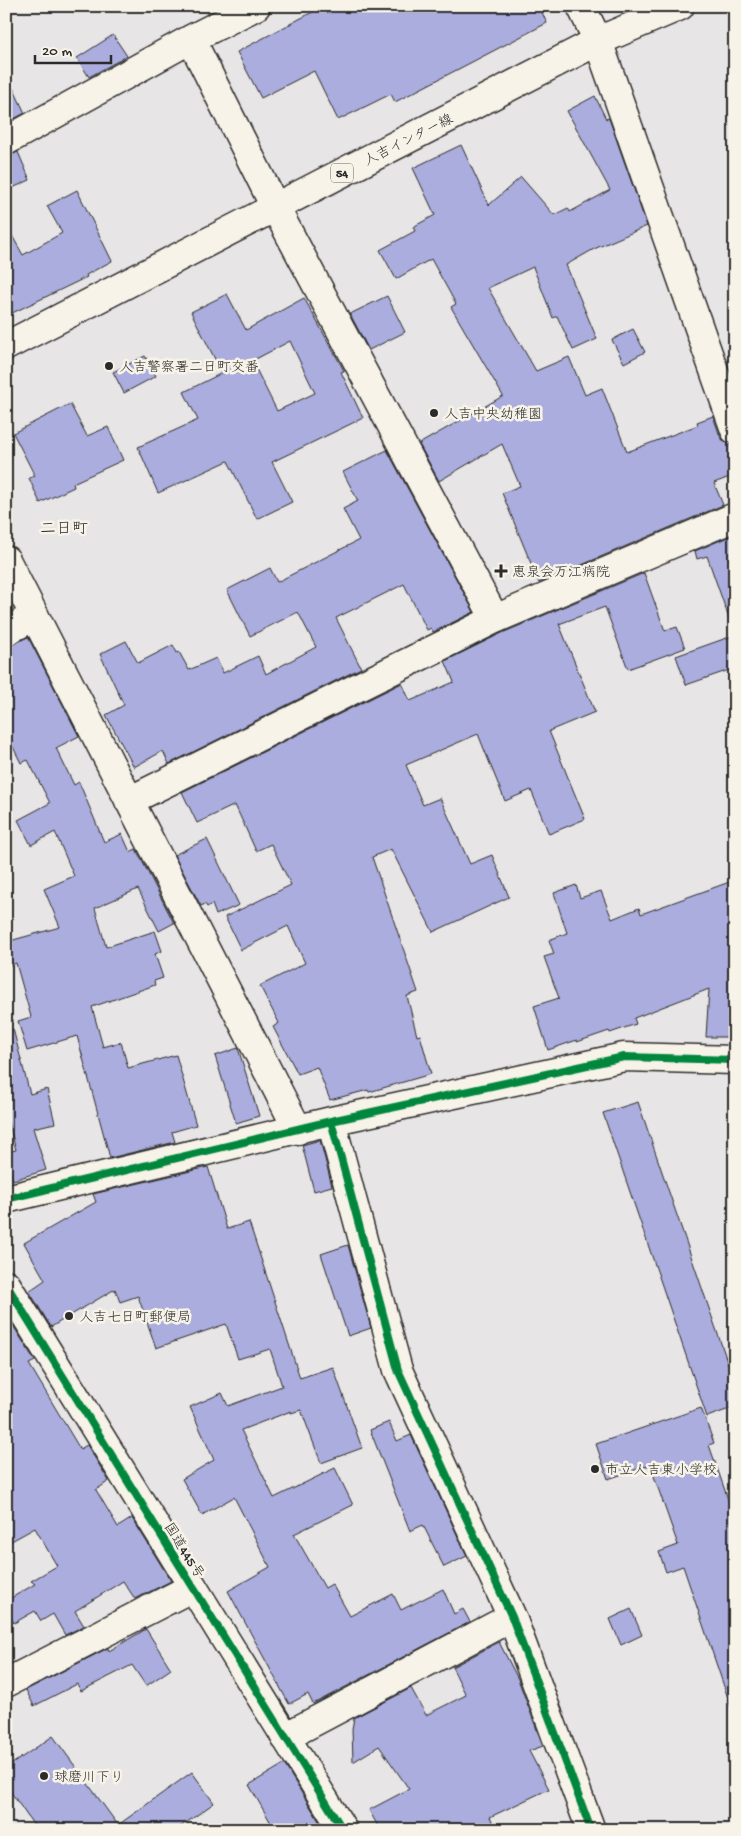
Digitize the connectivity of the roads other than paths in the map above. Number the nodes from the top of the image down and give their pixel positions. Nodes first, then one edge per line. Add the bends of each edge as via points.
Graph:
1 (256, 6) edge
2 (581, 6) edge
3 (680, 6) edge
4 (191, 39) junction
5 (598, 41) junction
6 (6, 142) edge
7 (275, 207) junction
8 (6, 346) edge
9 (735, 430) edge
10 (735, 517) edge
11 (6, 560) edge
12 (35, 616) junction
13 (495, 618) junction
14 (6, 631) edge
15 (129, 801) junction
16 (735, 1060) edge
17 (331, 1122) junction
18 (298, 1130) junction
19 (6, 1199) edge
20 (6, 1284) edge
21 (193, 1587) junction
22 (512, 1617) junction
23 (6, 1683) edge
24 (285, 1737) junction
25 (343, 1830) edge
26 (591, 1830) edge

1 - 4 main road
2 - 5 main road
3 - 5 main road, 人吉インター線 / 54
4 - 6 main road
4 - 7 main road
5 - 7 main road, 人吉インター線 / 54
5 - 9 main road
7 - 8 main road, 人吉インター線 / 54
7 - 13 main road
10 - 13 main road
11 - 12 main road
12 - 14 main road
12 - 15 main road
13 - 15 main road
15 - 18 main road
16 - 17 main road via 624,1057
17 - 18 main road
17 - 22 main road via 398,1370
18 - 19 main road
20 - 21 main road, 国道445号
21 - 23 main road
21 - 24 main road, 国道445号
22 - 24 main road
22 - 26 main road
24 - 25 main road, 国道445号

